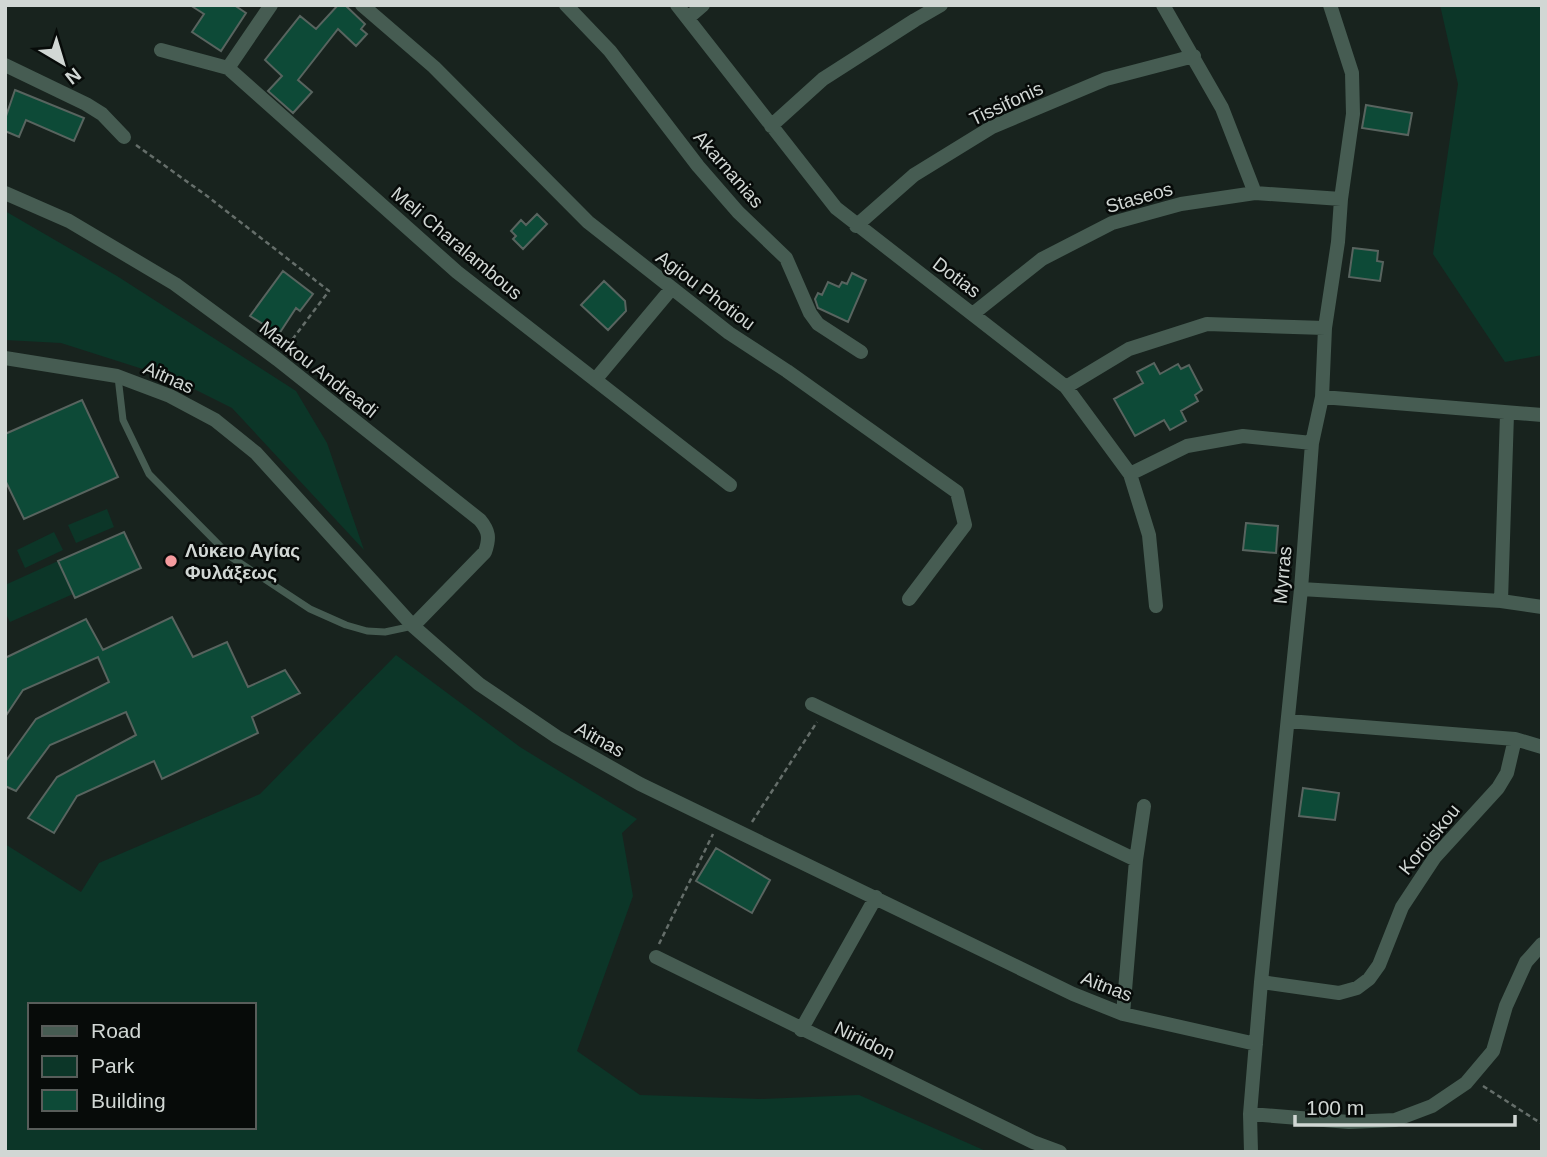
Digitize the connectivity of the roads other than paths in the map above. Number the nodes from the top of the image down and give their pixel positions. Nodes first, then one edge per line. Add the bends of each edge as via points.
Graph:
1 (271, 5) edge
2 (362, 5) edge
3 (566, 5) edge
4 (677, 5) edge
5 (703, 5) edge
6 (941, 5) edge
7 (1163, 5) edge
8 (1329, 5) edge
9 (688, 18) junction
10 (161, 50) dead end
11 (1194, 56) junction
12 (5, 65) edge
13 (228, 68) junction
14 (771, 126) junction
15 (124, 137) road end
16 (5, 193) edge
17 (1255, 193) junction
18 (1341, 199) junction
19 (856, 226) junction
20 (672, 288) junction
21 (974, 313) junction
22 (1325, 328) junction
23 (861, 352) dead end
24 (5, 358) edge
25 (117, 376) junction
26 (595, 380) junction
27 (1066, 387) junction
28 (1322, 397) junction
29 (1507, 414) junction
30 (1542, 415) edge
31 (1312, 443) junction
32 (1130, 474) junction
33 (730, 485) dead end
34 (1301, 589) junction
35 (909, 599) dead end
36 (1501, 601) junction
37 (1156, 606) dead end
38 (1542, 607) edge
39 (414, 626) junction
40 (818, 707) road end
41 (1288, 721) junction
42 (1515, 739) junction
43 (1542, 747) edge
44 (1144, 806) dead end
45 (1136, 860) junction
46 (876, 897) junction
47 (1542, 944) edge
48 (656, 957) road end
49 (1261, 982) junction
50 (1123, 1014) junction
51 (801, 1030) junction
52 (1256, 1045) junction
53 (1250, 1114) junction
54 (1060, 1152) edge
55 (1251, 1152) edge

1 - 13 street
2 - 20 street, Agiou Photiou via 434,67 588,222
3 - 23 street, Akarnanias via 610,51 698,166 786,258 818,324
4 - 9 street, Dotias
5 - 9 street
6 - 14 street via 823,79
7 - 11 street
8 - 18 street, Myrras via 1352,73 1353,114
9 - 14 street, Dotias
10 - 13 street
11 - 17 street via 1222,108
11 - 19 street, Tissifonis via 1106,79 992,127 914,175
12 - 15 street via 86,103
13 - 26 street, Meli Charalambous via 457,272
14 - 19 street, Dotias via 836,208
16 - 39 street, Markou Andreadi via 69,221 175,284 460,502 487,528 485,552
17 - 18 street, Staseos
17 - 21 street, Staseos via 1181,204 1112,223 1042,259
18 - 22 street, Myrras
19 - 21 street, Dotias
20 - 26 street
20 - 35 street, Agiou Photiou via 957,492 965,525
21 - 27 street, Dotias
22 - 27 street via 1207,324 1129,349
22 - 28 street, Myrras
24 - 25 street, Aitnas
25 - 39 street, Aitnas via 215,420 256,453
25 - 39 lane via 123,420 149,474 231,556 310,609 346,625 385,632
26 - 33 street, Meli Charalambous
27 - 32 street, Dotias
28 - 29 street
28 - 31 street, Myrras
29 - 30 street
29 - 36 street
31 - 32 street via 1243,436 1187,446
31 - 34 street, Myrras
32 - 37 street, Dotias via 1149,535
34 - 36 street
34 - 41 street, Myrras
36 - 38 street
39 - 46 street, Aitnas via 479,684 557,737 640,784
40 - 45 street
41 - 42 street
41 - 49 street, Myrras
42 - 43 street
42 - 49 street, Koroiskou via 1507,773 1498,788 1435,857 1402,907 1379,965 1369,978 1357,988 1339,993
44 - 45 street
45 - 50 street
46 - 50 street, Aitnas
46 - 51 street
47 - 53 street via 1526,962 1493,1051 1470,1078 1432,1106 1395,1120 1349,1122
48 - 51 street, Niriidon
49 - 52 street, Myrras
50 - 52 street, Aitnas
51 - 54 street, Niriidon
52 - 53 street, Myrras
53 - 55 street, Myrras

